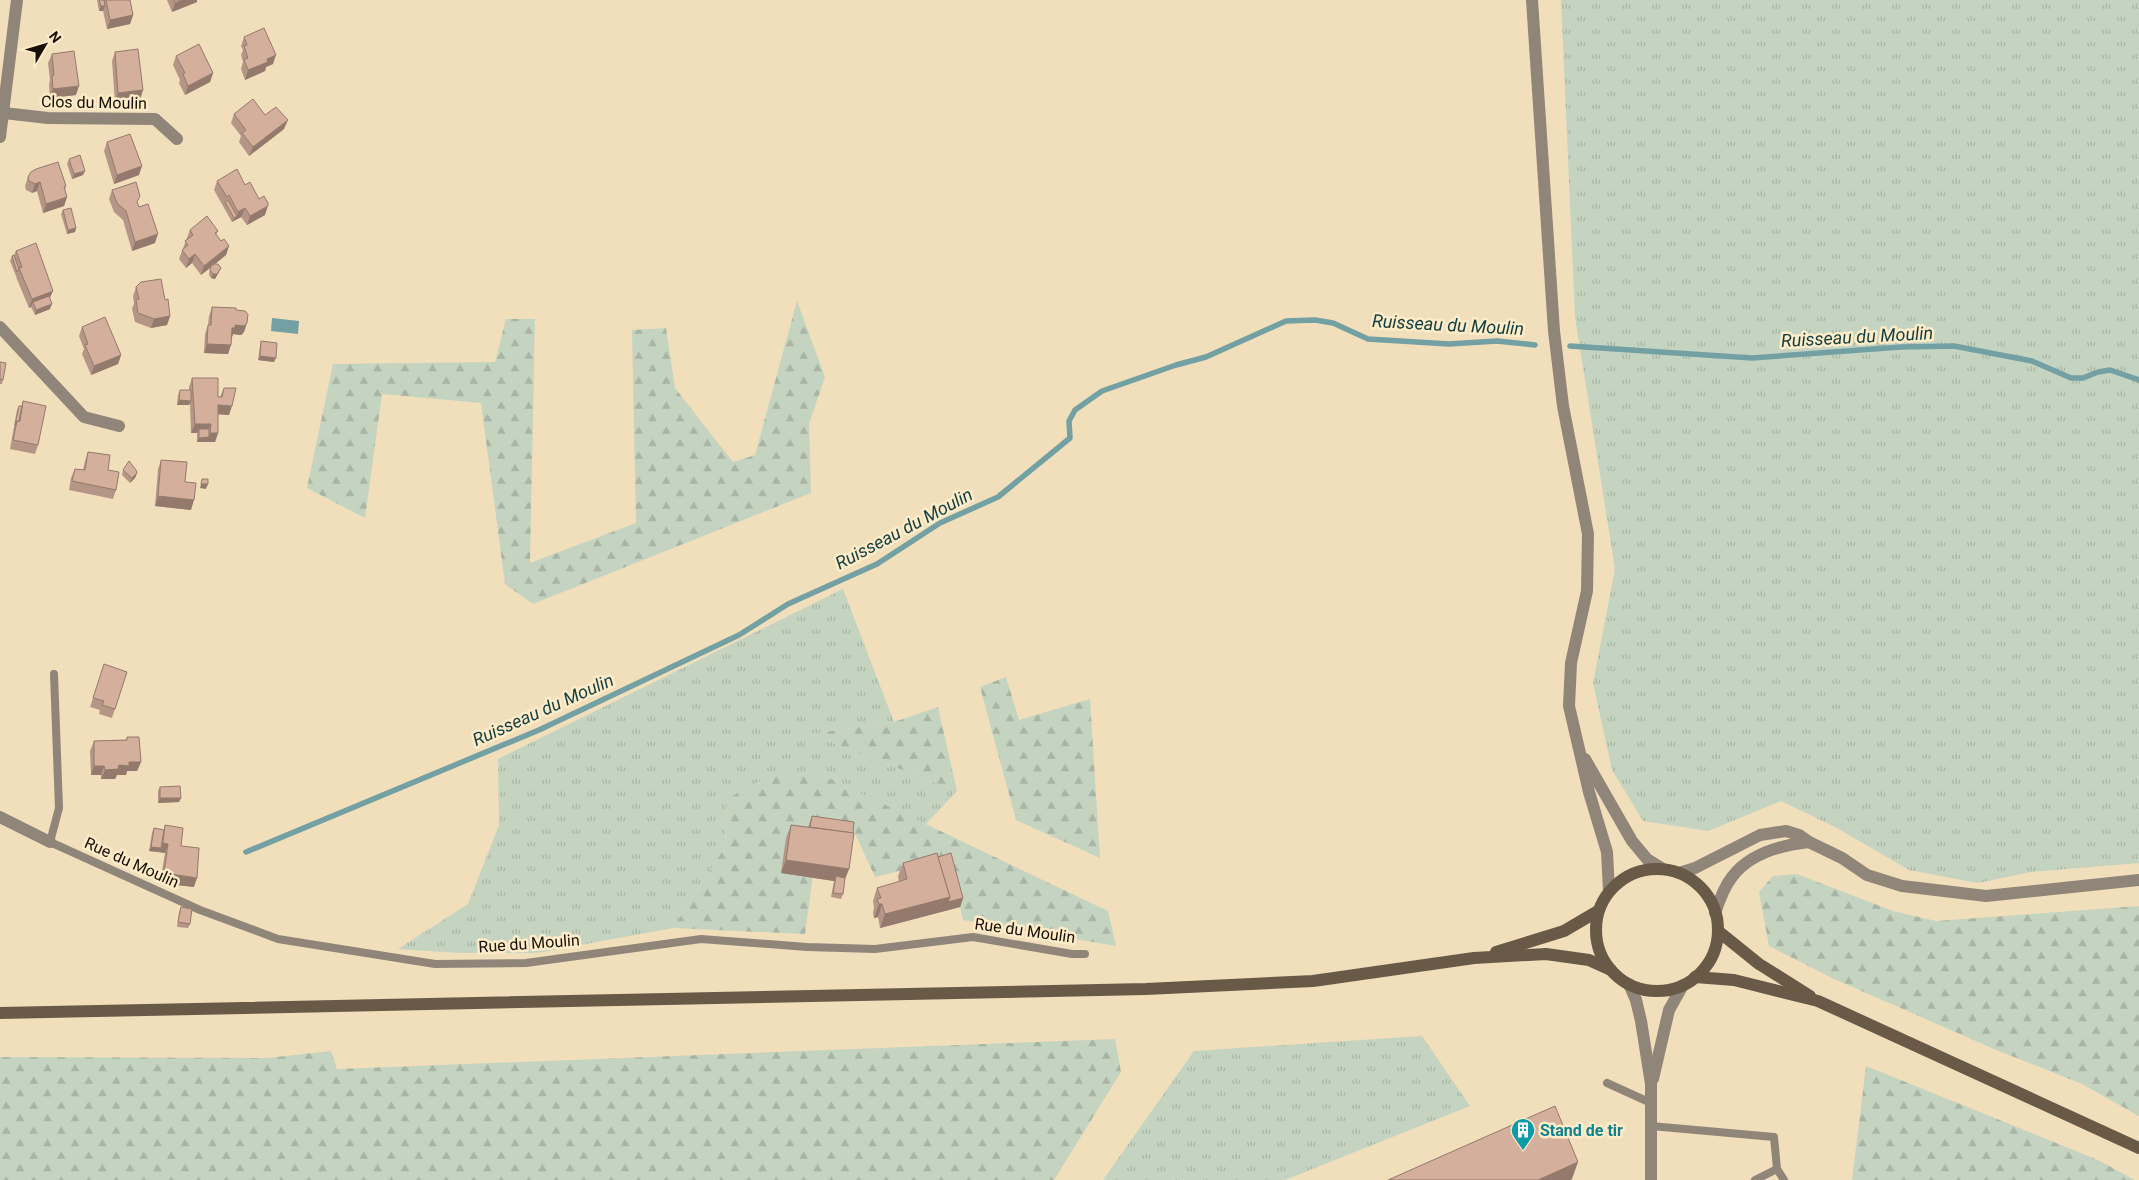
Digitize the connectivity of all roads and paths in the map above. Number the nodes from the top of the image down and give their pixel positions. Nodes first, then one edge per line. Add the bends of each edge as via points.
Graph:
1 (17, 0) edge
2 (1532, 0) edge
3 (4, 113) junction
4 (0, 137) edge
5 (176, 139) dead end
6 (0, 327) edge
7 (119, 426) dead end
8 (54, 674) dead end
9 (1577, 743) junction
10 (0, 817) edge
11 (50, 842) junction
12 (1809, 842) junction
13 (1664, 869) junction
14 (1679, 873) junction
15 (2139, 880) edge
16 (1609, 891) junction
17 (1598, 911) junction
18 (1715, 913) junction
19 (1718, 931) junction
20 (1085, 954) dead end
21 (1474, 958) junction
22 (1611, 970) junction
23 (1695, 977) junction
24 (1629, 984) junction
25 (1682, 985) junction
26 (1818, 1001) junction
27 (0, 1012) edge
28 (1607, 1083) dead end
29 (1651, 1084) junction
30 (1651, 1103) junction
31 (1651, 1126) junction
32 (2139, 1148) edge
33 (1777, 1168) junction
34 (1651, 1180) edge
35 (1755, 1180) edge
36 (1784, 1180) edge

1 - 3 street
2 - 9 street via 1554,331 1563,406 1588,534 1587,591 1571,663 1569,706
3 - 4 street
3 - 5 street, Clos du Moulin via 48,118 155,119
6 - 7 street via 84,417
8 - 11 lane via 59,808
9 - 13 street via 1628,836 1647,860
9 - 16 street via 1607,852
10 - 11 street, Rue du Moulin
11 - 20 lane, Rue du Moulin via 200,910 278,939 435,964 526,962 701,939 875,949 973,937
12 - 14 street via 1786,831 1760,835
12 - 15 street via 1867,875 1902,886 1986,896
12 - 18 street via 1772,850 1741,868 1721,896
13 - 14 main road
13 - 16 main road via 1637,872 1622,879
14 - 18 main road via 1704,892
16 - 17 main road
17 - 21 main road via 1554,934
17 - 22 main road via 1597,942
18 - 19 main road
19 - 23 main road via 1710,960
19 - 26 main road via 1759,964
21 - 22 main road via 1546,954 1589,960
21 - 27 main road via 1313,981 1146,989
22 - 24 main road
23 - 25 main road
23 - 26 main road via 1734,980
24 - 25 main road via 1655,991
24 - 29 street via 1642,1021
25 - 29 street via 1669,1010
26 - 32 main road
28 - 30 lane
29 - 30 street
30 - 31 street
31 - 33 lane via 1774,1137
31 - 34 street
33 - 35 lane
33 - 36 lane

